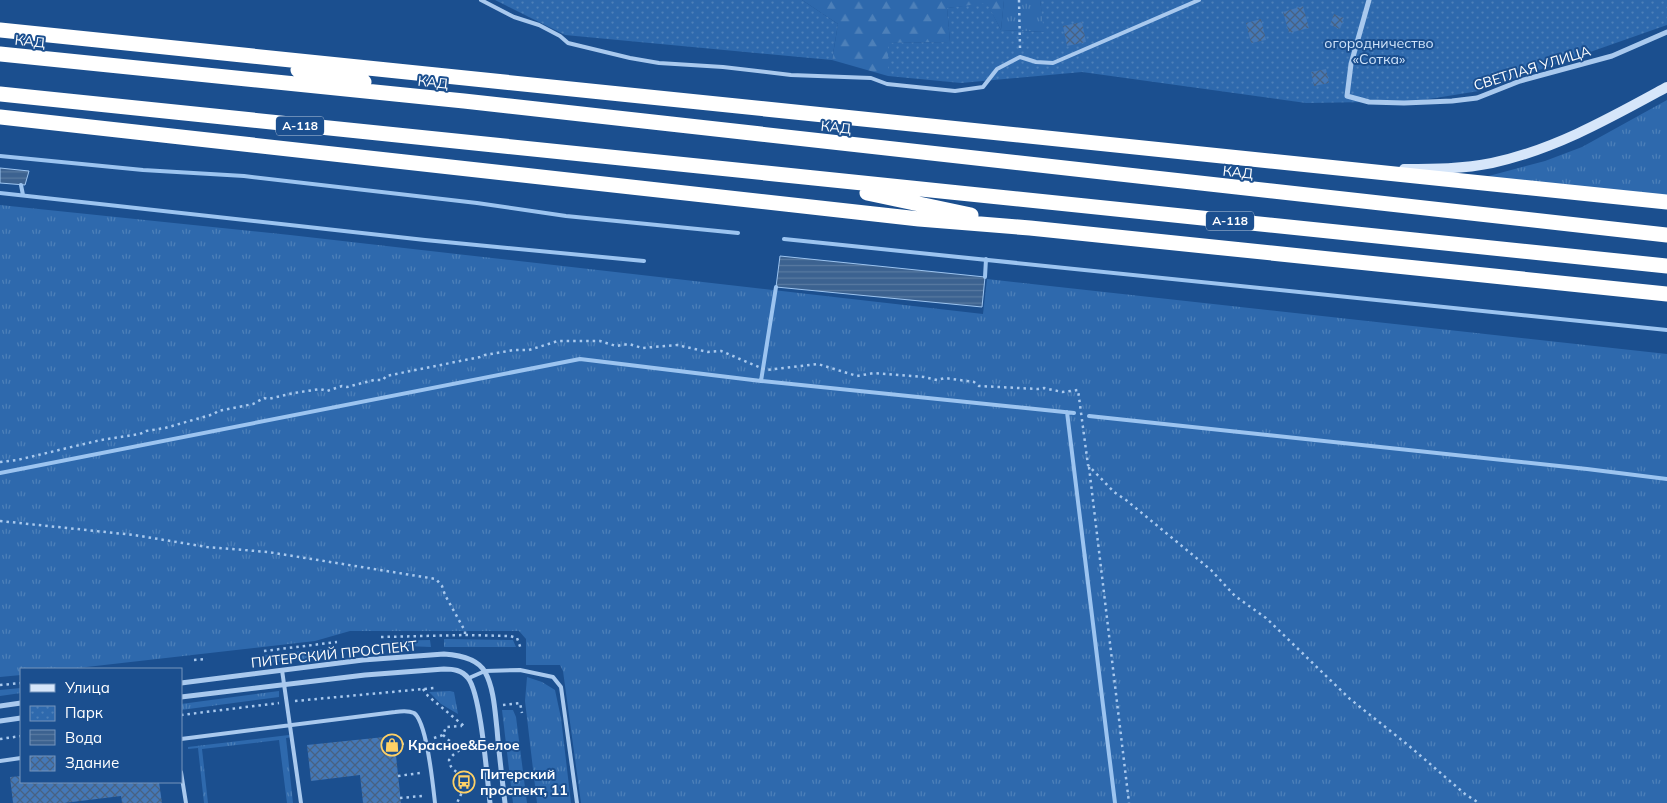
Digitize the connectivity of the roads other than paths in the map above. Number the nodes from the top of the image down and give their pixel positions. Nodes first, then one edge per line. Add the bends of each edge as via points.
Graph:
1 (481, 0) edge
2 (1199, 0) edge
3 (1369, 0) edge
4 (0, 30) edge
5 (1667, 32) edge
6 (191, 50) junction
7 (0, 54) edge
8 (1667, 87) edge
9 (0, 94) edge
10 (464, 101) junction
11 (0, 117) edge
12 (1338, 168) junction
13 (792, 177) junction
14 (1667, 202) edge
15 (1030, 228) junction
16 (1667, 235) edge
17 (1667, 266) edge
18 (1667, 294) edge
19 (282, 670) junction
20 (485, 671) junction
21 (468, 678) junction
22 (182, 683) edge
23 (284, 684) junction
24 (182, 697) edge
25 (20, 703) edge
26 (0, 706) edge
27 (20, 718) edge
28 (0, 721) edge
29 (291, 724) junction
30 (182, 739) edge
31 (20, 758) edge
32 (0, 761) edge
33 (182, 778) edge
34 (186, 803) edge
35 (301, 803) edge
36 (435, 803) edge
37 (490, 803) edge
38 (505, 803) edge
39 (577, 803) edge

1 - 2 lane via 538,25 568,43 630,58 791,75 870,78 887,84 955,91 982,87 997,70 1020,57 1053,63
3 - 5 street, СВЕТЛАЯ УЛИЦА via 1351,64 1348,96 1369,102 1420,103 1477,98 1520,81 1612,56
4 - 6 highway
6 - 10 highway
6 - 12 highway
7 - 10 highway, КАД
8 - 12 main road via 1573,135 1492,163 1452,169
9 - 13 highway, А-118
10 - 16 highway, КАД
11 - 15 highway via 919,219
12 - 14 highway
13 - 15 highway
13 - 17 highway, А-118
15 - 18 highway
19 - 20 street, ПИТЕРСКИЙ ПРОСПЕКТ via 454,654
19 - 22 street, ПИТЕРСКИЙ ПРОСПЕКТ
19 - 23 lane
20 - 21 lane
20 - 38 street via 494,706
20 - 39 lane via 502,669 544,674 553,677 561,687
21 - 23 street, ПИТЕРСКИЙ ПРОСПЕКТ via 462,672 444,669
21 - 37 street via 478,708
23 - 24 street, ПИТЕРСКИЙ ПРОСПЕКТ
23 - 29 lane
25 - 26 street
27 - 28 street
29 - 30 lane
29 - 35 lane
29 - 36 lane via 412,712 418,717 426,740
31 - 32 lane
33 - 34 lane

